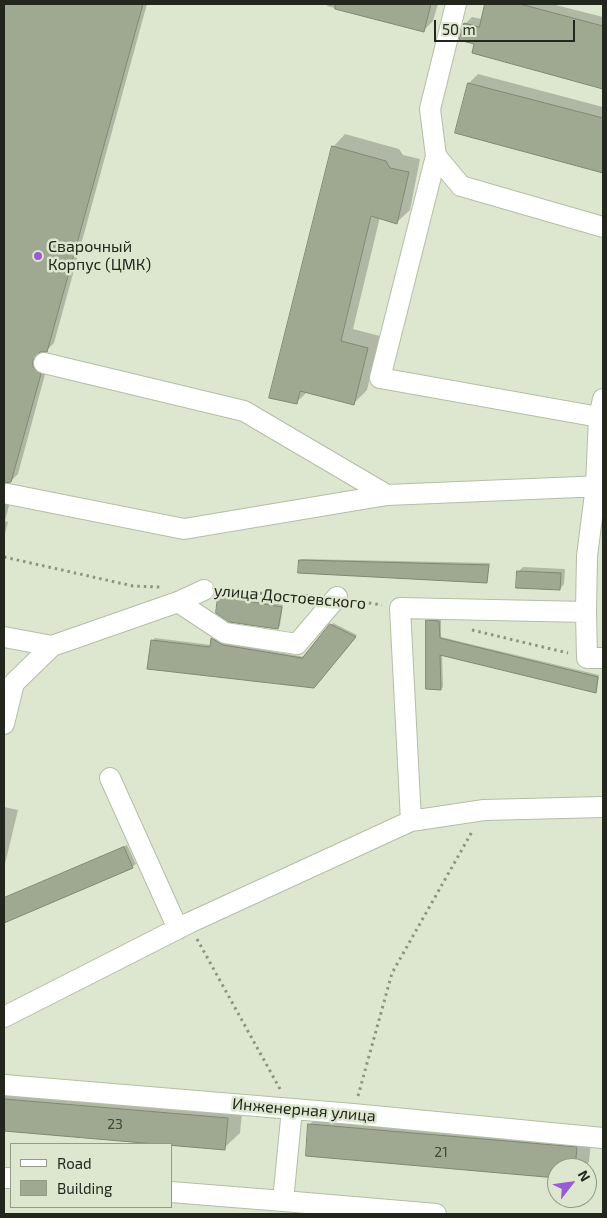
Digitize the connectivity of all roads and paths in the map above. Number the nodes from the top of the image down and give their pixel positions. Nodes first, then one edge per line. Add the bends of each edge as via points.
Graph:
1 (456, 4) edge
2 (436, 156) junction
3 (603, 227) edge
4 (44, 363) dead end
5 (601, 408) edge
6 (600, 486) edge
7 (8, 494) dead end
8 (387, 495) junction
9 (4, 557) edge
10 (204, 590) joint
11 (173, 595) junction
12 (337, 597) junction
13 (400, 608) junction
14 (586, 612) junction
15 (463, 627) dead end
16 (4, 636) edge
17 (52, 646) junction
18 (595, 658) edge
19 (4, 724) edge
20 (110, 778) dead end
21 (603, 807) edge
22 (484, 810) junction
23 (411, 821) junction
24 (183, 926) junction
25 (4, 1017) edge
26 (4, 1085) edge
27 (292, 1109) junction
28 (353, 1114) junction
29 (603, 1138) edge
30 (172, 1192) edge
31 (283, 1201) junction
32 (436, 1214) edge

1 - 2 lane via 430,109
2 - 3 lane via 461,186
2 - 5 lane via 380,378
4 - 8 lane via 244,411
5 - 6 lane
6 - 8 lane
6 - 14 lane via 587,556
7 - 8 lane via 184,529
9 - 11 path
10 - 11 lane
10 - 12 path, улица Достоевского
11 - 12 lane via 225,633 297,644
11 - 17 lane
12 - 13 path, улица Достоевского
13 - 14 lane
13 - 23 lane
14 - 18 lane
15 - 18 path
16 - 17 lane
17 - 19 lane via 14,682
20 - 24 lane
21 - 22 lane
22 - 23 lane
22 - 28 path via 392,973
23 - 24 lane
24 - 25 lane
24 - 27 path
26 - 27 lane, Инженерная улица
27 - 28 lane, Инженерная улица
27 - 31 lane
28 - 29 lane, Инженерная улица
30 - 31 lane
31 - 32 lane

